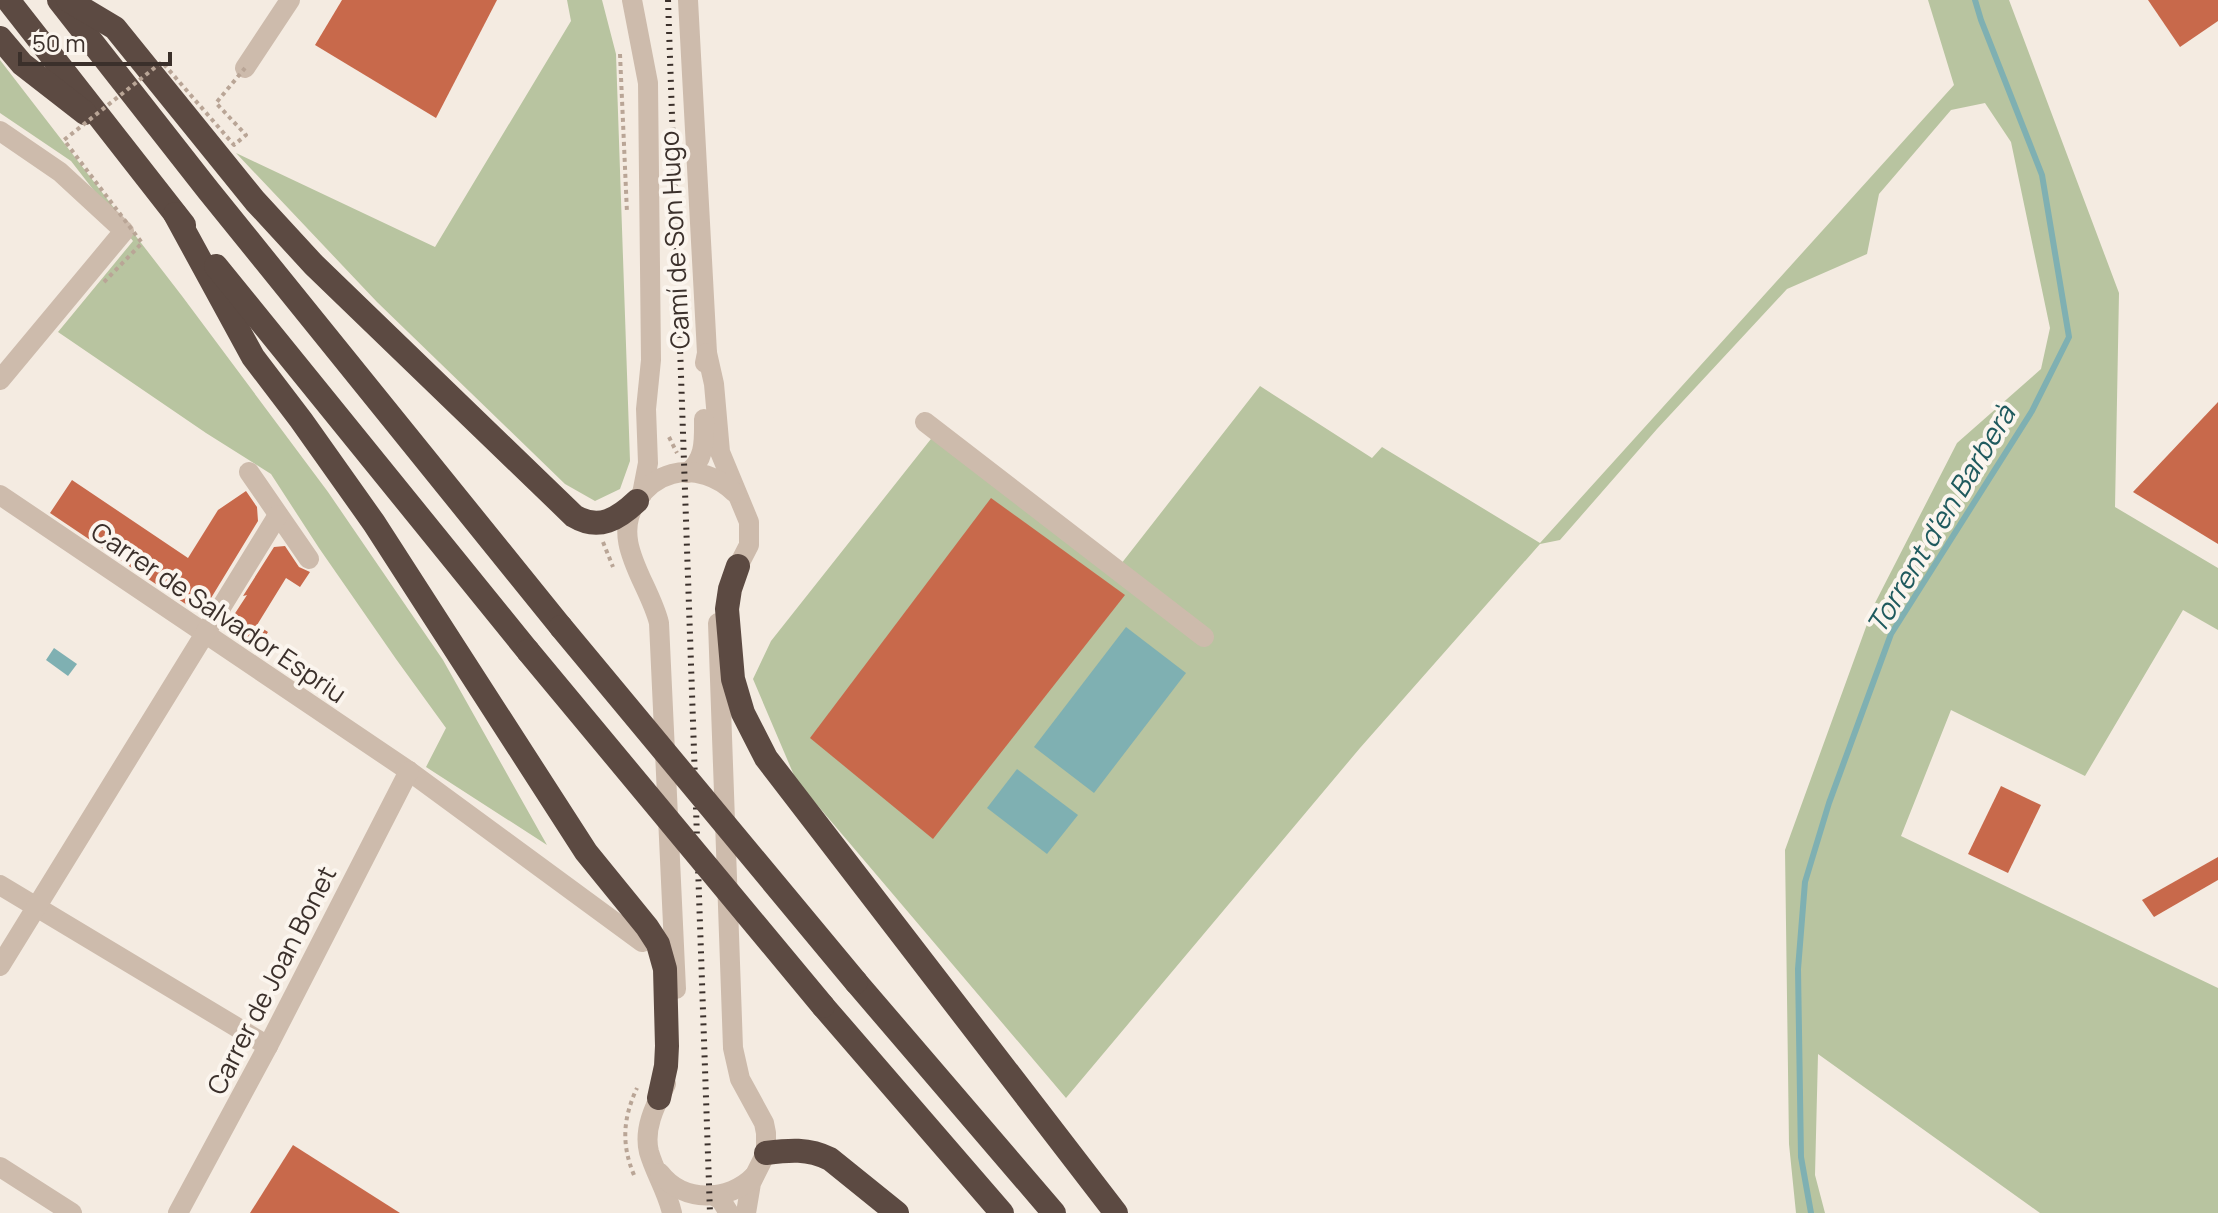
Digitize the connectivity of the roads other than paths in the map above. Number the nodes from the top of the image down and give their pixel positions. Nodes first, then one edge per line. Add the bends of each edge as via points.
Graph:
1 (8, 0) edge
2 (59, 0) edge
3 (68, 0) edge
4 (290, 0) edge
5 (632, 0) edge
6 (688, 0) edge
7 (0, 38) edge
8 (245, 68) road end
9 (0, 131) edge
10 (112, 134) junction
11 (175, 214) junction
12 (707, 353) junction
13 (651, 360) junction
14 (0, 380) edge
15 (925, 422) dead end
16 (249, 472) dead end
17 (683, 473) junction
18 (639, 498) junction
19 (740, 499) junction
20 (3, 505) edge
21 (278, 515) junction
22 (309, 559) dead end
23 (738, 566) junction
24 (205, 633) junction
25 (1204, 637) dead end
26 (409, 771) junction
27 (0, 885) edge
28 (36, 907) junction
29 (642, 942) dead end
30 (0, 966) edge
31 (268, 1046) junction
32 (659, 1098) junction
33 (654, 1163) junction
34 (762, 1163) junction
35 (0, 1167) edge
36 (710, 1195) junction
37 (72, 1213) edge
38 (178, 1213) edge
39 (672, 1213) edge
40 (689, 1213) edge
41 (729, 1213) edge
42 (746, 1213) edge
43 (897, 1213) edge
44 (1002, 1213) edge
45 (1054, 1213) edge
46 (1116, 1213) edge

1 - 10 highway
2 - 45 highway, bridge via 561,627
3 - 18 highway via 115,28 255,201 314,265 574,516 588,523 610,521
4 - 8 street
5 - 13 street via 648,83
6 - 12 street, Camí de Son Hugo
7 - 10 highway via 22,64
9 - 14 street via 60,172 124,231
10 - 11 highway
11 - 32 highway via 253,357 374,523 586,852 658,944 665,969 667,1046
11 - 44 highway, bridge via 528,651
12 - 17 street, Camí de Son Hugo via 704,445 695,467
12 - 19 street via 720,452
13 - 17 street via 659,447 669,467
13 - 18 street via 648,463
15 - 25 street
16 - 21 street
17 - 18 street via 656,481
17 - 19 street via 712,477
18 - 32 street via 630,511 627,537 659,623 676,954 675,1060
19 - 23 street via 750,535
20 - 24 street, Carrer de Salvador Espriu
21 - 22 street
21 - 24 street
23 - 34 street via 722,598 718,625 733,1048 740,1079 764,1123 767,1144
23 - 46 highway via 727,609 733,679 766,758
24 - 26 street, Carrer de Salvador Espriu
24 - 28 street
26 - 29 street, Carrer de Salvador Espriu
26 - 31 street, Carrer de Joan Bonet
27 - 28 street
28 - 30 street
28 - 31 street
31 - 38 street, Carrer de Joan Bonet
32 - 33 street via 649,1123 648,1149
33 - 36 street via 669,1183 692,1194
33 - 39 street
34 - 36 street via 737,1190
34 - 42 street via 751,1183
34 - 43 highway via 799,1150 818,1153
35 - 37 street
36 - 40 street via 695,1202
36 - 41 street

